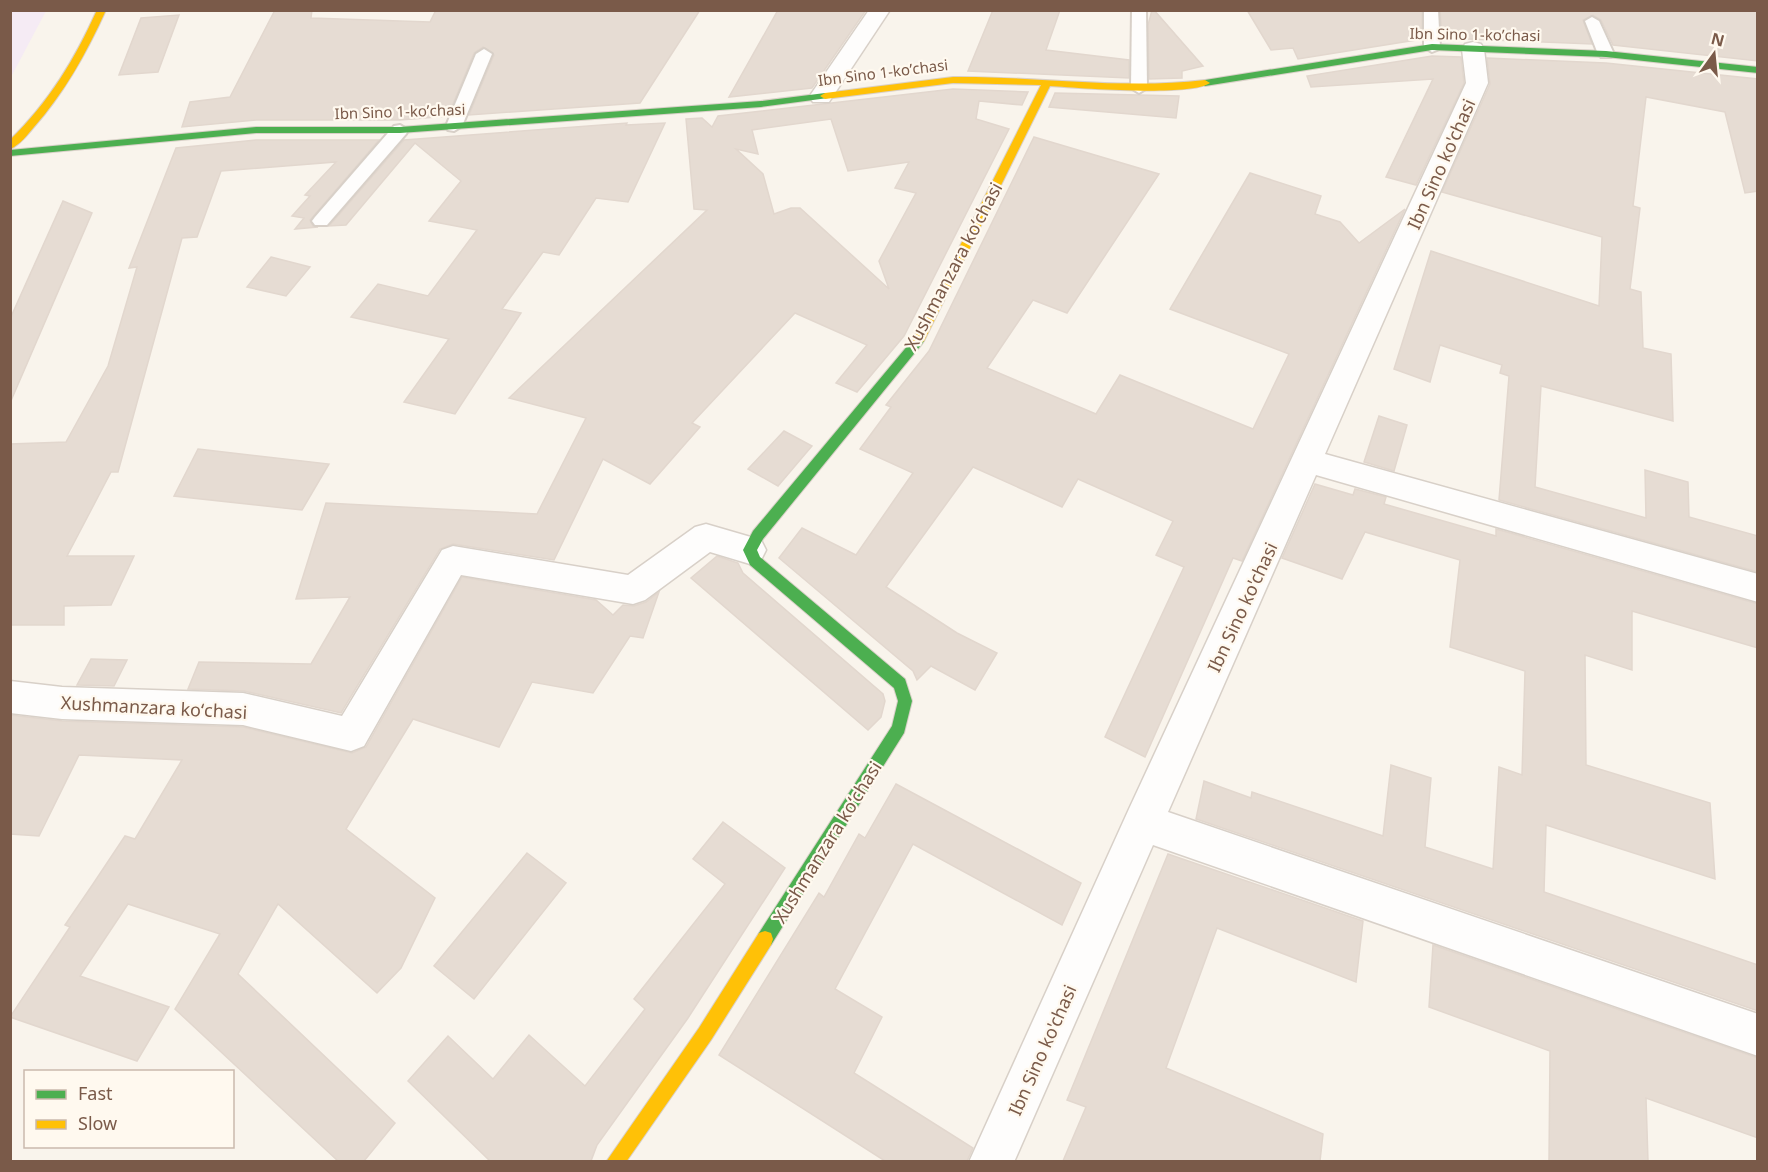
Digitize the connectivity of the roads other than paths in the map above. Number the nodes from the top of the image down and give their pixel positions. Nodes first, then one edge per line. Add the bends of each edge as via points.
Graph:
1 (102, 10) edge
2 (880, 10) edge
3 (1139, 10) edge
4 (1431, 10) edge
5 (1592, 21) dead end
6 (1432, 47) junction
7 (1473, 49) junction
8 (484, 54) dead end
9 (1606, 54) junction
10 (1758, 70) edge
11 (1047, 83) junction
12 (1139, 88) junction
13 (821, 96) junction
14 (454, 126) junction
15 (400, 130) junction
16 (10, 146) edge
17 (10, 153) edge
18 (321, 221) dead end
19 (1308, 461) junction
20 (750, 550) junction
21 (1758, 588) edge
22 (10, 698) edge
23 (1142, 822) junction
24 (1758, 1035) edge
25 (615, 1161) edge
26 (991, 1161) edge

1 - 16 street via 61,92
2 - 13 street
3 - 12 lane
4 - 6 lane
5 - 9 lane
6 - 7 street, Ibn Sino 1-koʼchasi
6 - 12 street, Ibn Sino 1-koʼchasi via 1182,87
7 - 9 street, Ibn Sino 1-koʼchasi
7 - 19 street, Ibn Sino ko'chasi via 1478,83
8 - 14 lane
9 - 10 street, Ibn Sino 1-koʼchasi
11 - 12 street, Ibn Sino 1-koʼchasi
11 - 13 street, Ibn Sino 1-koʼchasi via 953,80
11 - 20 street, Xushmanzara koʻchasi via 917,343 758,535
13 - 14 street, Ibn Sino 1-koʼchasi via 760,104
14 - 15 street, Ibn Sino 1-koʼchasi
15 - 17 street, Ibn Sino 1-koʼchasi via 256,130
15 - 18 lane
19 - 21 street
19 - 23 street, Ibn Sino ko'chasi
20 - 22 street, Xushmanzara koʻchasi via 706,537 633,590 453,560 351,734 243,709
20 - 25 street, Xushmanzara koʻchasi via 755,561 900,684 905,700 899,728 705,1034
23 - 24 street
23 - 26 street, Ibn Sino ko'chasi

